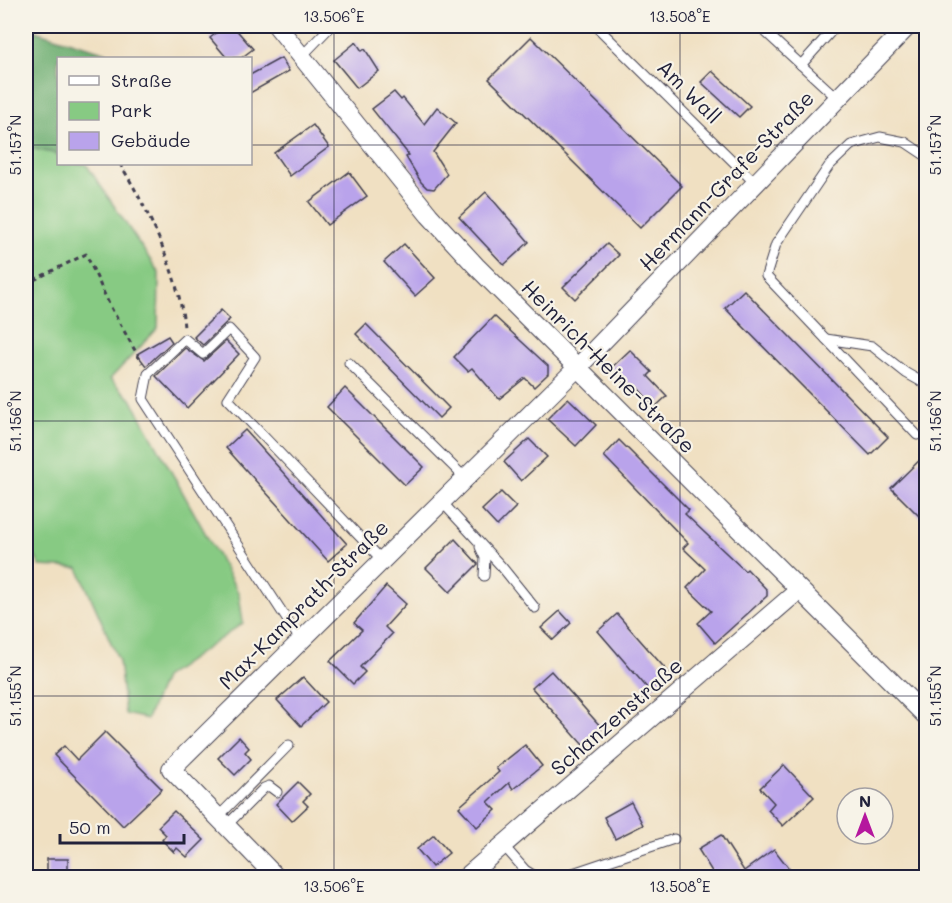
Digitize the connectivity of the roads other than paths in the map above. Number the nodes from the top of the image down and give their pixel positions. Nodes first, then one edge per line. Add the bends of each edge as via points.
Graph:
1 (331, 26) edge
2 (596, 26) edge
3 (759, 26) edge
4 (836, 26) edge
5 (908, 26) edge
6 (279, 27) edge
7 (302, 56) junction
8 (801, 65) junction
9 (838, 99) junction
10 (927, 156) edge
11 (756, 184) junction
12 (826, 339) junction
13 (349, 363) dead end
14 (578, 368) junction
15 (927, 379) edge
16 (917, 435) dead end
17 (465, 478) junction
18 (441, 501) junction
19 (470, 532) junction
20 (381, 559) junction
21 (484, 576) dead end
22 (799, 590) junction
23 (535, 608) dead end
24 (301, 641) junction
25 (927, 716) edge
26 (289, 745) dead end
27 (277, 792) dead end
28 (223, 821) junction
29 (674, 839) dead end
30 (503, 845) junction
31 (277, 878) edge
32 (465, 878) edge
33 (538, 878) edge
34 (558, 878) edge

1 - 7 lane
2 - 11 lane, Am Wall
3 - 8 lane
4 - 8 lane
5 - 9 street, Hermann-Grafe-Straße
6 - 7 street, Heinrich-Heine-Straße
7 - 14 street, Heinrich-Heine-Straße via 429,215
8 - 9 lane
9 - 11 street, Hermann-Grafe-Straße
10 - 12 lane via 905,142 880,137 850,145 829,166 776,244 766,276
11 - 14 street, Hermann-Grafe-Straße
12 - 15 lane via 872,346 906,373 922,382
12 - 16 lane
13 - 17 lane
14 - 17 street, Max-Kamprath-Straße
14 - 22 street, Heinrich-Heine-Straße
17 - 18 street, Max-Kamprath-Straße
18 - 19 lane
18 - 20 street, Max-Kamprath-Straße
19 - 21 lane via 484,553
19 - 23 lane
20 - 24 street, Max-Kamprath-Straße
20 - 24 lane via 228,399 255,357 229,329 203,354 185,339 148,374 144,399
22 - 25 street, Heinrich-Heine-Straße
22 - 30 street, Schanzenstraße
24 - 28 street, Max-Kamprath-Straße via 171,769
26 - 28 lane
27 - 28 lane via 269,786 264,788
28 - 31 street, Max-Kamprath-Straße
29 - 34 lane
30 - 32 street, Schanzenstraße
30 - 33 lane via 525,870

